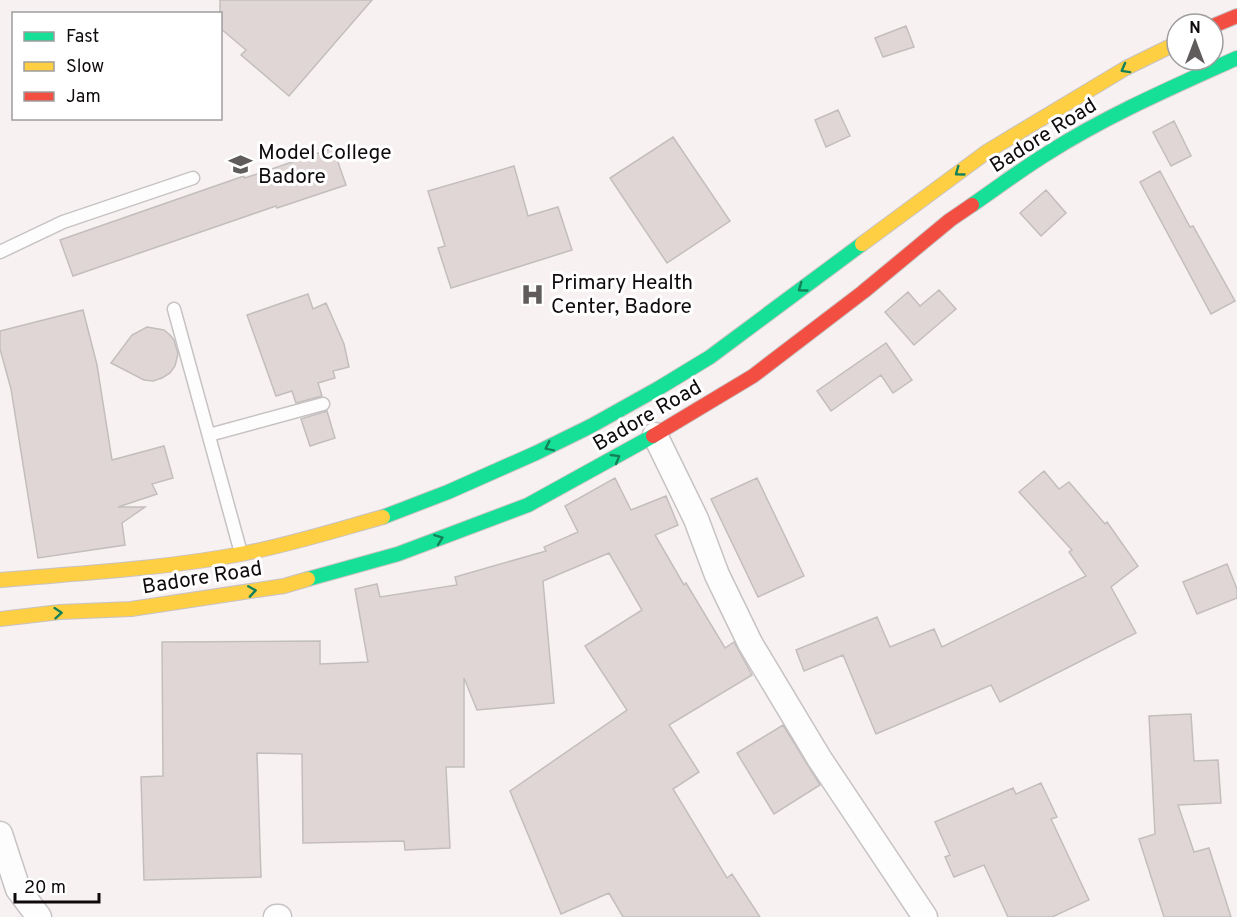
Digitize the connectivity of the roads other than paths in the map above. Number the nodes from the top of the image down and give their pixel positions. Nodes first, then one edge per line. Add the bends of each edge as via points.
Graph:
1 (1165, 49) edge
2 (1237, 58) edge
3 (193, 178) dead end
4 (0, 252) edge
5 (174, 309) dead end
6 (323, 404) dead end
7 (208, 435) junction
8 (655, 435) junction
9 (241, 554) junction
10 (205, 569) junction
11 (0, 580) edge
12 (210, 598) junction
13 (0, 619) edge
14 (0, 834) edge
15 (39, 917) edge
16 (925, 917) edge

1 -> 9 main road, Badore Road via 988,151 711,357 601,421 536,453 385,516
2 - 8 main road, Badore Road via 1152,96 1048,153 950,220 753,376
3 - 4 lane via 63,222
5 - 7 lane
6 - 7 lane
7 - 9 lane
12 -> 8 main road, Badore Road via 284,586 398,554 528,505
8 - 16 street via 750,643 819,758
9 - 10 main road, Badore Road
10 - 11 main road, Badore Road via 150,566
10 - 12 main road
13 -> 12 main road, Badore Road via 131,609
14 - 15 street via 18,889

